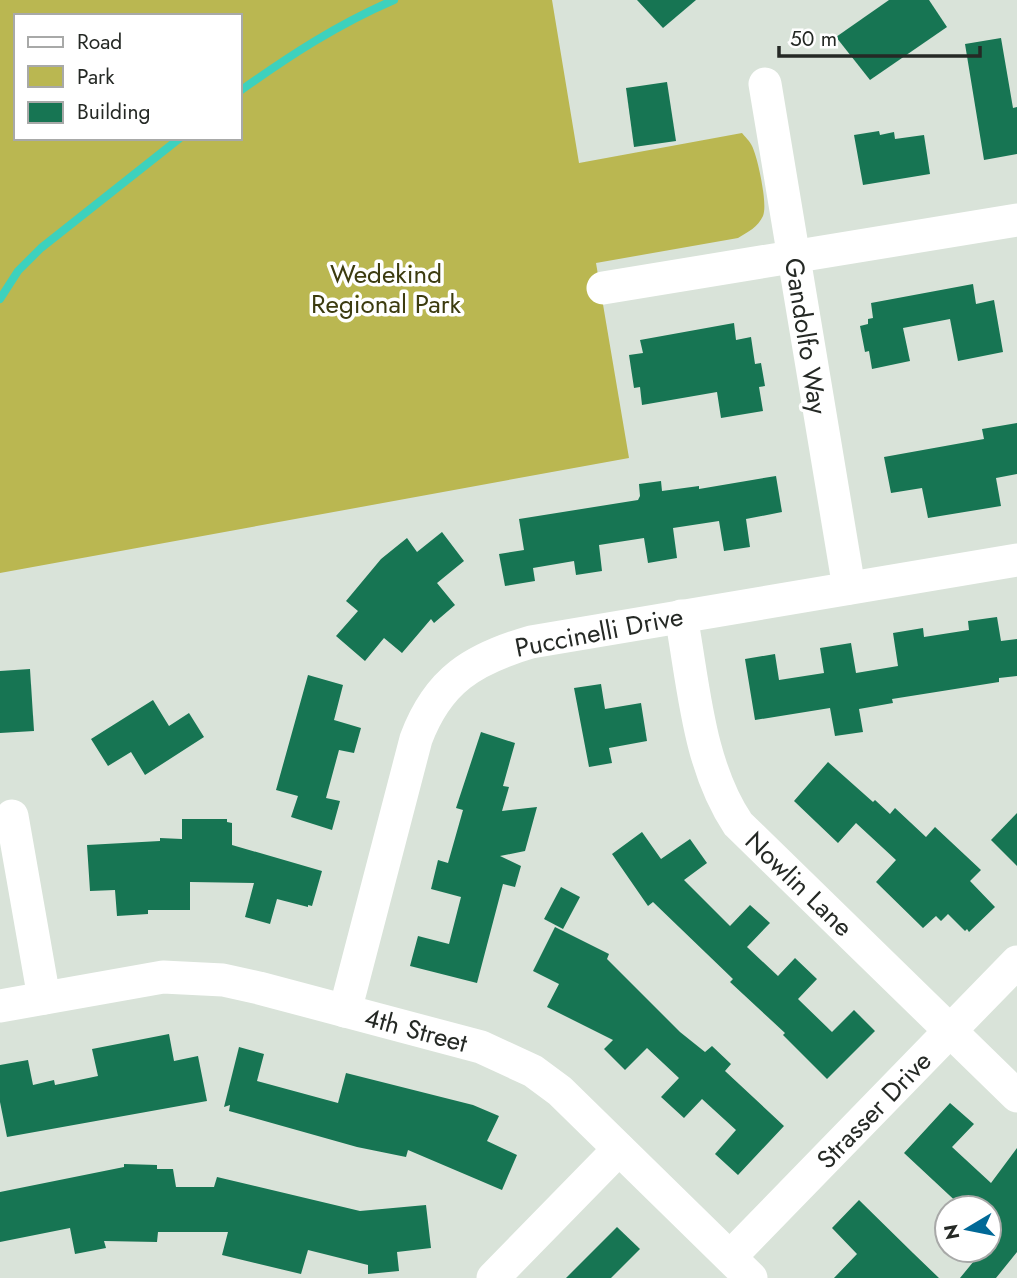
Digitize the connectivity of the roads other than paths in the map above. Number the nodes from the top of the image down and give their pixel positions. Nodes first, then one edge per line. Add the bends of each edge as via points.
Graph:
1 (765, 84) dead end
2 (1017, 220) edge
3 (794, 258) junction
4 (603, 288) dead end
5 (1017, 560) edge
6 (849, 588) junction
7 (681, 616) junction
8 (12, 816) dead end
9 (1017, 962) edge
10 (44, 998) junction
11 (0, 1006) edge
12 (345, 1011) junction
13 (950, 1032) junction
14 (1017, 1096) edge
15 (619, 1149) junction
16 (741, 1268) edge
17 (493, 1278) edge

1 - 3 street, Gandolfo Way
2 - 3 street
3 - 4 street
3 - 6 street, Gandolfo Way
5 - 6 street, Puccinelli Drive
6 - 7 street, Puccinelli Drive
7 - 12 street, Puccinelli Drive via 531,642 485,658 450,681 434,701 416,739
7 - 13 street, Nowlin Lane via 705,745 726,806 753,840
8 - 10 street
9 - 13 street, Strasser Drive
10 - 11 street, 4th Street
10 - 12 street, 4th Street via 163,977 192,977 235,982
12 - 15 street, 4th Street via 510,1059 560,1091
13 - 14 street, Nowlin Lane
13 - 16 street, Strasser Drive
15 - 16 street, 4th Street
15 - 17 street

